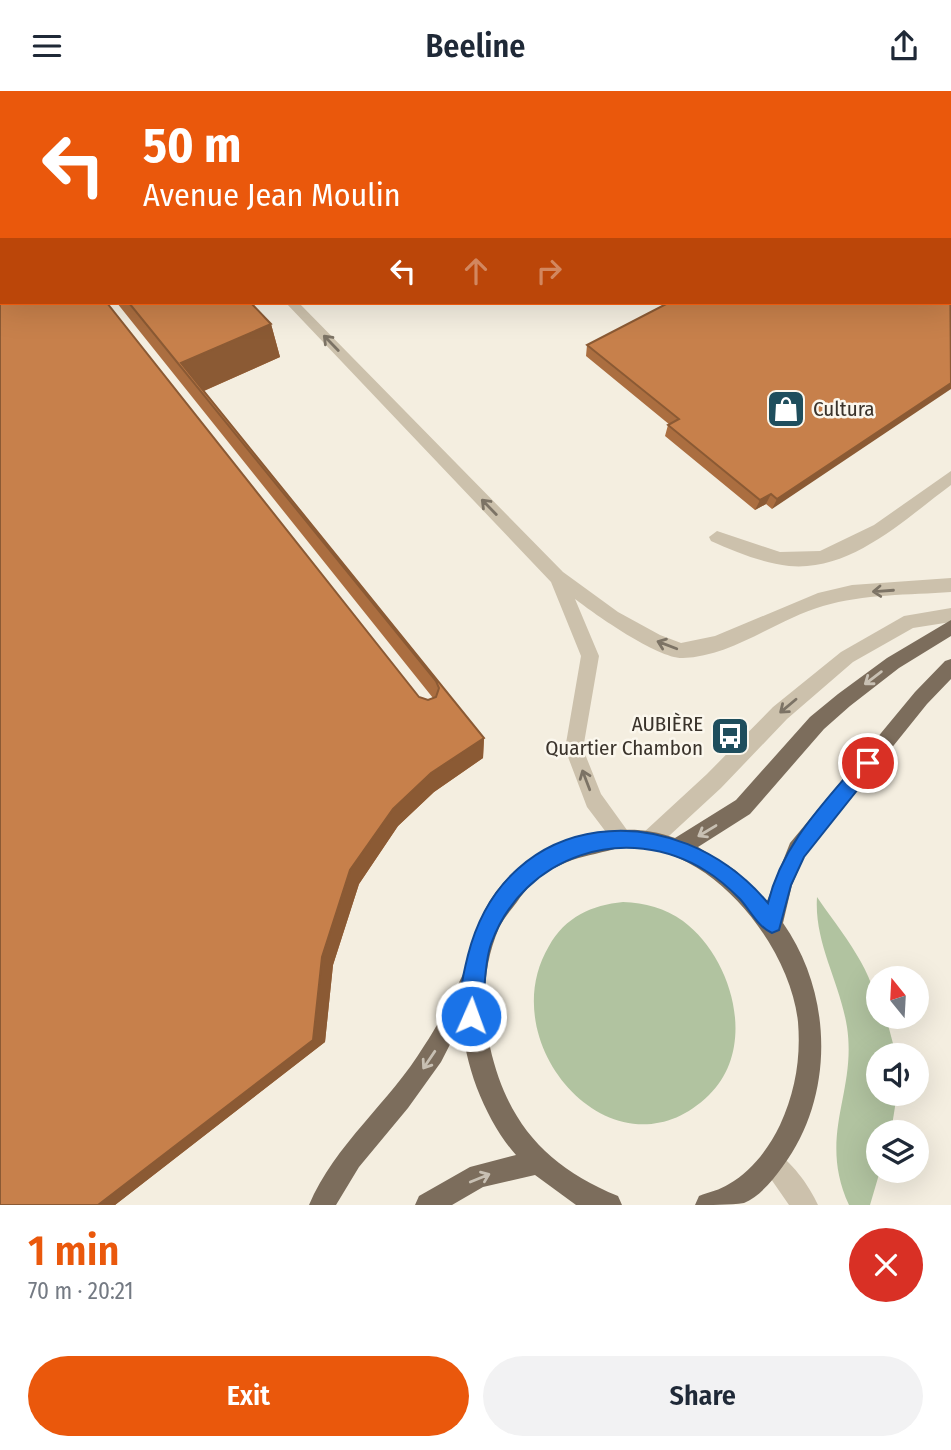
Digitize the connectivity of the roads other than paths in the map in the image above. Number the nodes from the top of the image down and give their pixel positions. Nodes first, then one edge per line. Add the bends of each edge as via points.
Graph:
1 (294, 305) edge
2 (951, 477) edge
3 (718, 537) dead end
4 (557, 577) junction
5 (951, 585) edge
6 (951, 615) edge
7 (951, 627) edge
8 (951, 667) edge
9 (622, 837) junction
10 (650, 840) junction
11 (678, 848) junction
12 (772, 923) junction
13 (472, 978) junction
14 (536, 1161) junction
15 (772, 1163) junction
16 (322, 1205) edge
17 (428, 1205) edge
18 (604, 1205) edge
19 (708, 1205) edge
20 (805, 1205) edge

4 -> 1 street
2 - 3 street via 846,551 801,561 750,550
5 -> 4 street via 852,592 818,600 717,643 681,651 612,617
9 -> 4 street via 594,800 574,749 590,656
6 -> 10 street via 910,621 847,657 780,713
7 -> 11 main road via 844,700 817,723 743,807
8 - 12 main road via 797,850
9 - 10 main road
9 - 13 main road via 571,847 530,872 495,913
10 - 11 main road
11 - 12 main road via 713,865 746,891
12 - 15 main road via 793,960 806,1000 811,1042 808,1086 794,1127
13 - 14 main road via 476,1055 489,1093
13 -> 16 main road via 433,1054 350,1158
17 -> 14 main road via 479,1176
14 - 18 main road via 567,1186
15 - 19 main road via 738,1193
15 - 20 street

